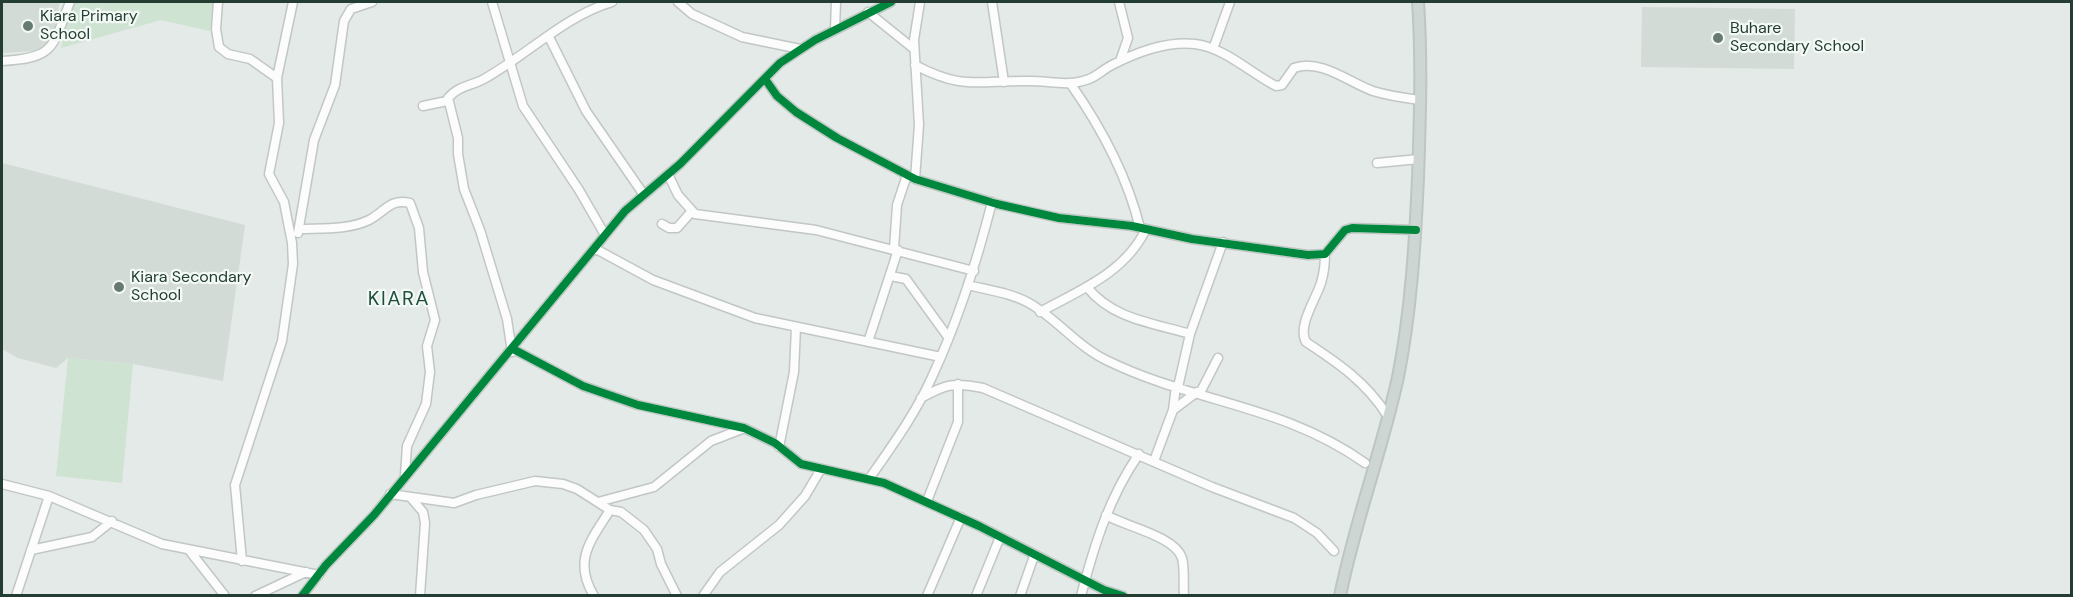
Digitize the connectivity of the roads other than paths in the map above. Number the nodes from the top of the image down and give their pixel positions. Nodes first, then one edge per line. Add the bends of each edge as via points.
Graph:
1 (70, 2) edge
2 (218, 2) edge
3 (293, 2) edge
4 (372, 2) edge
5 (492, 2) edge
6 (612, 2) edge
7 (678, 2) edge
8 (836, 2) edge
9 (891, 2) edge
10 (920, 2) edge
11 (992, 2) edge
12 (1119, 2) edge
13 (1230, 2) edge
14 (1418, 2) edge
15 (868, 12) junction
16 (835, 29) junction
17 (549, 37) junction
18 (800, 49) junction
19 (914, 49) junction
20 (1213, 49) junction
21 (511, 60) junction
22 (2, 61) edge
23 (1120, 61) junction
24 (915, 65) junction
25 (277, 78) junction
26 (765, 79) junction
27 (1004, 82) junction
28 (1070, 83) junction
29 (1420, 100) junction
30 (447, 101) junction
31 (423, 106) dead end
32 (1419, 159) junction
33 (1377, 163) dead end
34 (668, 174) junction
35 (911, 177) junction
36 (644, 195) junction
37 (992, 202) junction
38 (692, 211) junction
39 (662, 224) dead end
40 (298, 229) junction
41 (1143, 229) junction
42 (1416, 230) junction
43 (605, 235) junction
44 (1223, 242) junction
45 (594, 248) junction
46 (896, 250) junction
47 (293, 253) junction
48 (1325, 254) junction
49 (974, 271) junction
50 (891, 276) junction
51 (968, 285) junction
52 (1087, 287) junction
53 (1040, 312) junction
54 (796, 327) junction
55 (1190, 333) junction
56 (948, 338) junction
57 (868, 342) junction
58 (512, 350) junction
59 (940, 357) junction
60 (1218, 358) dead end
61 (958, 384) junction
62 (1177, 387) junction
63 (1198, 393) junction
64 (921, 398) junction
65 (1173, 410) junction
66 (1387, 415) junction
67 (744, 428) junction
68 (779, 447) junction
69 (1139, 454) junction
70 (1154, 461) junction
71 (1365, 463) dead end
72 (821, 469) junction
73 (405, 475) junction
74 (869, 479) junction
75 (2, 484) edge
76 (390, 494) junction
77 (49, 496) junction
78 (411, 498) junction
79 (927, 501) junction
80 (598, 502) junction
81 (610, 510) junction
82 (1106, 515) junction
83 (961, 517) junction
84 (112, 521) junction
85 (1000, 537) junction
86 (31, 550) junction
87 (189, 550) junction
88 (1334, 551) dead end
89 (1034, 556) junction
90 (242, 561) junction
91 (306, 572) junction
92 (319, 575) junction
93 (1085, 580) junction
94 (16, 596) edge
95 (225, 596) edge
96 (255, 596) edge
97 (302, 596) edge
98 (420, 596) edge
99 (594, 596) edge
100 (678, 596) edge
101 (703, 596) edge
102 (927, 596) edge
103 (976, 596) edge
104 (1020, 596) edge
105 (1081, 596) edge
106 (1123, 596) edge
107 (1184, 596) edge
108 (1340, 596) edge

1 - 22 street via 54,45 48,51
2 - 25 street via 219,47 228,54 250,58
3 - 25 street
4 - 40 street via 351,9 344,21 335,85 314,140
5 - 21 street
6 - 17 street via 589,10
7 - 18 street via 692,14 742,37
8 - 16 street
9 - 15 street
10 - 19 street
11 - 27 street
12 - 23 street via 1128,38
13 - 20 street
14 - 29 main road
15 - 16 street
15 - 19 street
16 - 18 street
17 - 21 street
17 - 36 street via 586,111
18 - 26 street
19 - 24 street
20 - 23 street via 1197,44 1154,47
20 - 29 street via 1276,86 1282,85 1294,68 1305,65 1389,96
21 - 30 street via 484,79 457,89
21 - 43 street via 523,106
23 - 28 street via 1088,80
24 - 27 street via 954,82
24 - 35 street via 919,125
25 - 47 street via 279,123 269,174 284,202
26 - 34 street
26 - 35 street via 796,112
27 - 28 street
28 - 41 street via 1096,121
29 - 32 main road
30 - 31 street
30 - 58 street via 456,128 464,189 507,320
32 - 33 street
32 - 42 main road
34 - 36 street
34 - 38 street via 678,195
35 - 37 street
35 - 46 street via 897,205
36 - 43 street
37 - 41 street via 1081,222
37 - 49 street
38 - 39 street via 677,228
38 - 46 street via 705,217 806,228
40 - 47 street
40 - 73 street via 356,224 398,201 410,203 415,209 423,272 435,320 427,346 430,372 426,404 407,446
41 - 44 street
41 - 52 street via 1130,256
42 - 48 street via 1352,228 1345,230
42 - 66 main road via 1398,377
43 - 45 street
44 - 48 street via 1301,255
44 - 55 street
45 - 54 street via 662,283 755,318
45 - 58 street
46 - 49 street
46 - 50 street
47 - 90 street via 282,342 235,485
48 - 66 street via 1322,281 1304,338 1357,378
49 - 51 street
50 - 56 street via 906,279
50 - 57 street
51 - 53 street via 1015,297
51 - 56 street
52 - 53 street
52 - 55 street via 1116,312
53 - 62 street via 1105,360
54 - 57 street
54 - 68 street via 794,372
55 - 62 street
56 - 59 street
57 - 59 street
58 - 67 street via 583,386 638,405
58 - 73 street
59 - 64 street
60 - 63 street
61 - 64 street via 940,386
61 - 69 street via 983,388
61 - 79 street via 958,422
62 - 63 street
62 - 65 street
63 - 65 street
63 - 71 street via 1301,426 1337,443
64 - 74 street
65 - 70 street
66 - 108 main road
67 - 68 street
67 - 80 street via 711,441 654,487
68 - 72 street via 801,464
69 - 70 street
69 - 82 street
70 - 88 street via 1294,518 1317,532
72 - 74 street
72 - 101 street via 805,496 780,525 720,573
73 - 76 street
74 - 79 street
75 - 77 street
76 - 78 street
76 - 92 street
77 - 84 street
77 - 86 street
78 - 80 street via 454,503 507,487 545,481 577,489
78 - 98 street via 423,512 425,523
79 - 83 street
80 - 81 street
81 - 99 street via 584,554
81 - 100 street via 630,517 644,530
82 - 93 street
82 - 107 street via 1177,550 1181,556
83 - 85 street
83 - 102 street
84 - 86 street via 92,537
84 - 87 street via 138,535
85 - 89 street
85 - 103 street
86 - 94 street
87 - 90 street
87 - 95 street
89 - 93 street
89 - 104 street
90 - 91 street
91 - 92 street
91 - 96 street
92 - 97 street
93 - 105 street
93 - 106 street

